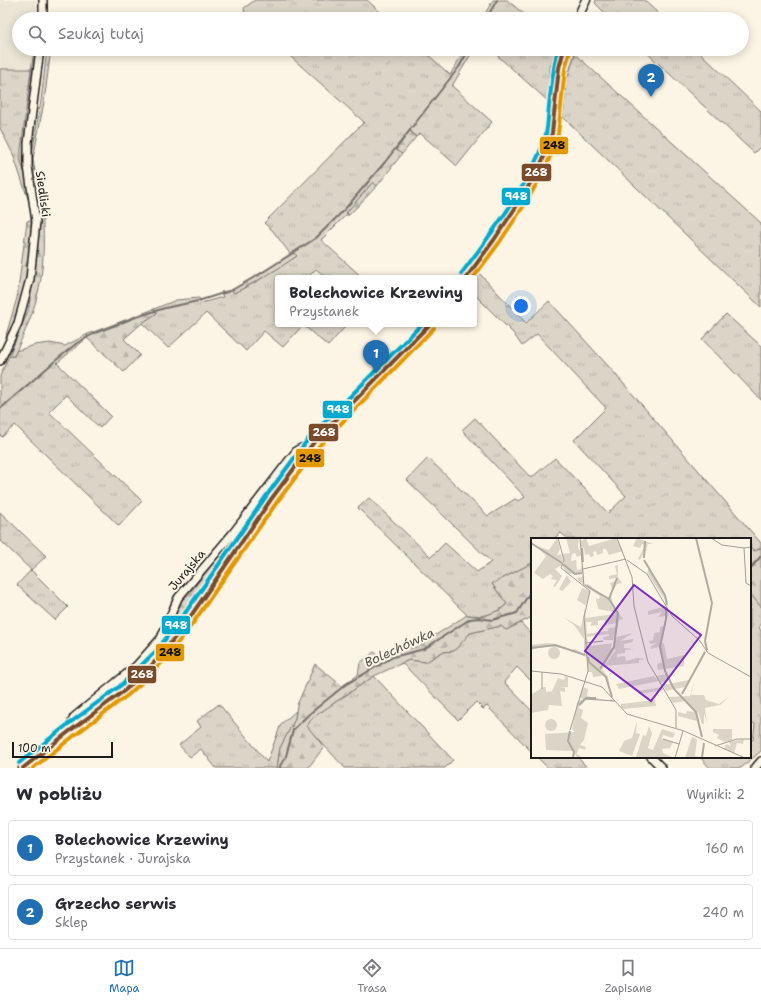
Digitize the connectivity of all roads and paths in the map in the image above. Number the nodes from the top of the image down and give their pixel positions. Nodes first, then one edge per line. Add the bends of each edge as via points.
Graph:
1 (43, 0) edge
2 (586, 0) edge
3 (43, 12) edge
4 (580, 12) edge
5 (39, 56) edge
6 (562, 56) edge
7 (468, 275) edge
8 (427, 327) edge
9 (0, 361) edge
10 (314, 442) junction
11 (67, 733) junction
12 (652, 758) edge
13 (761, 761) edge
14 (23, 768) edge
15 (662, 768) edge
16 (755, 768) edge

1 - 3 street
2 - 4 street
5 - 9 street, Siedliski via 28,143 28,166 36,222 30,279 18,323
6 - 7 street via 548,150 520,201
8 - 10 street, Jurajska
10 - 11 street, Jurajska via 162,654 124,691
10 - 11 street, Jurajska via 297,450 233,533 178,598 161,638 136,666 74,717
11 - 14 street, Jurajska
12 - 15 street
13 - 16 street

